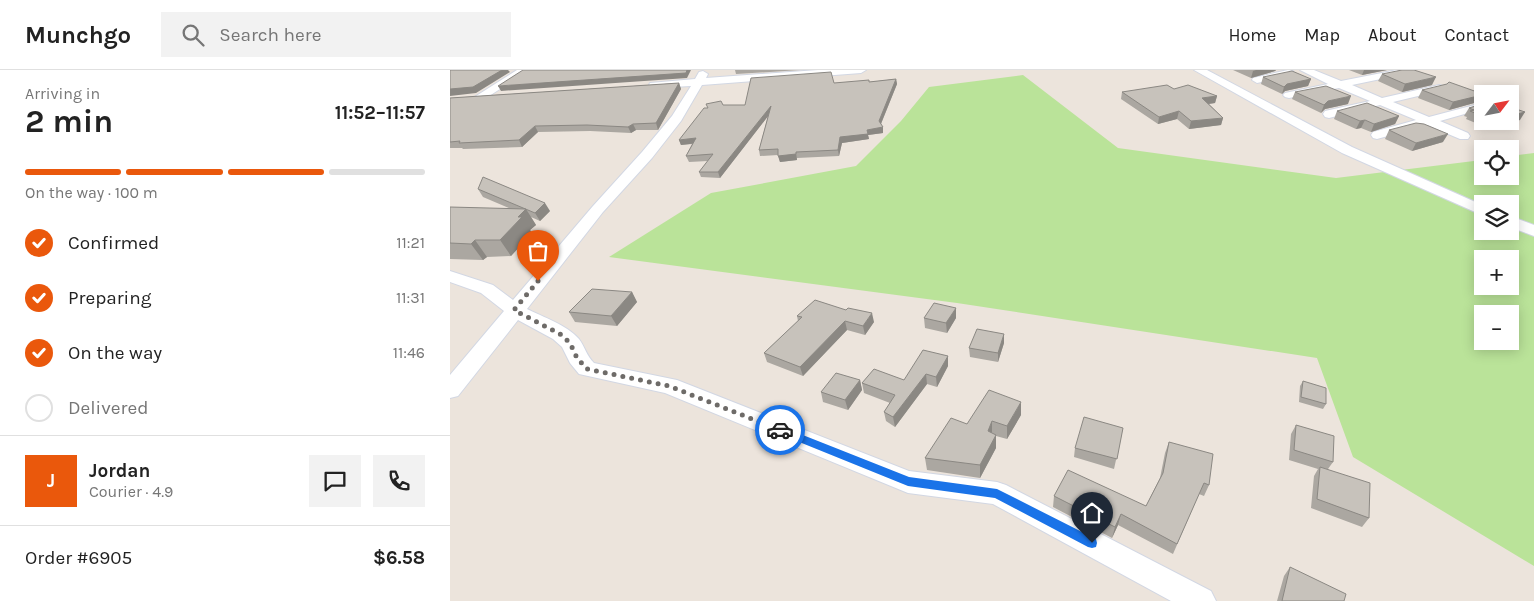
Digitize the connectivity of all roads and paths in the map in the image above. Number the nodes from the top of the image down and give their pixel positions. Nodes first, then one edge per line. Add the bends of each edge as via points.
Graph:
1 (524, 70) edge
2 (861, 70) edge
3 (1199, 70) edge
4 (1305, 70) edge
5 (1396, 73) edge
6 (701, 76) edge
7 (1256, 80) dead end
8 (1340, 84) junction
9 (638, 87) edge
10 (1439, 88) edge
11 (1289, 95) dead end
12 (499, 96) edge
13 (1381, 101) junction
14 (1474, 108) edge
15 (1329, 114) dead end
16 (1426, 121) junction
17 (1377, 134) dead end
18 (1464, 136) dead end
19 (1474, 206) edge
20 (1519, 225) edge
21 (1534, 231) edge
22 (450, 276) edge
23 (514, 310) junction
24 (450, 390) edge
25 (1201, 601) edge

1 - 12 street via 474,98
2 - 6 street
3 - 19 street via 1347,150
4 - 7 street
4 - 8 street
5 - 8 street
6 - 9 street
6 - 23 street via 677,118
8 - 11 street
8 - 13 street
10 - 13 street
13 - 15 street
13 - 16 street
14 - 16 street
16 - 17 street
16 - 18 street
20 - 21 street
22 - 23 street via 487,289
23 - 24 street
23 - 25 street via 560,334 587,369 669,386 908,482 997,494

